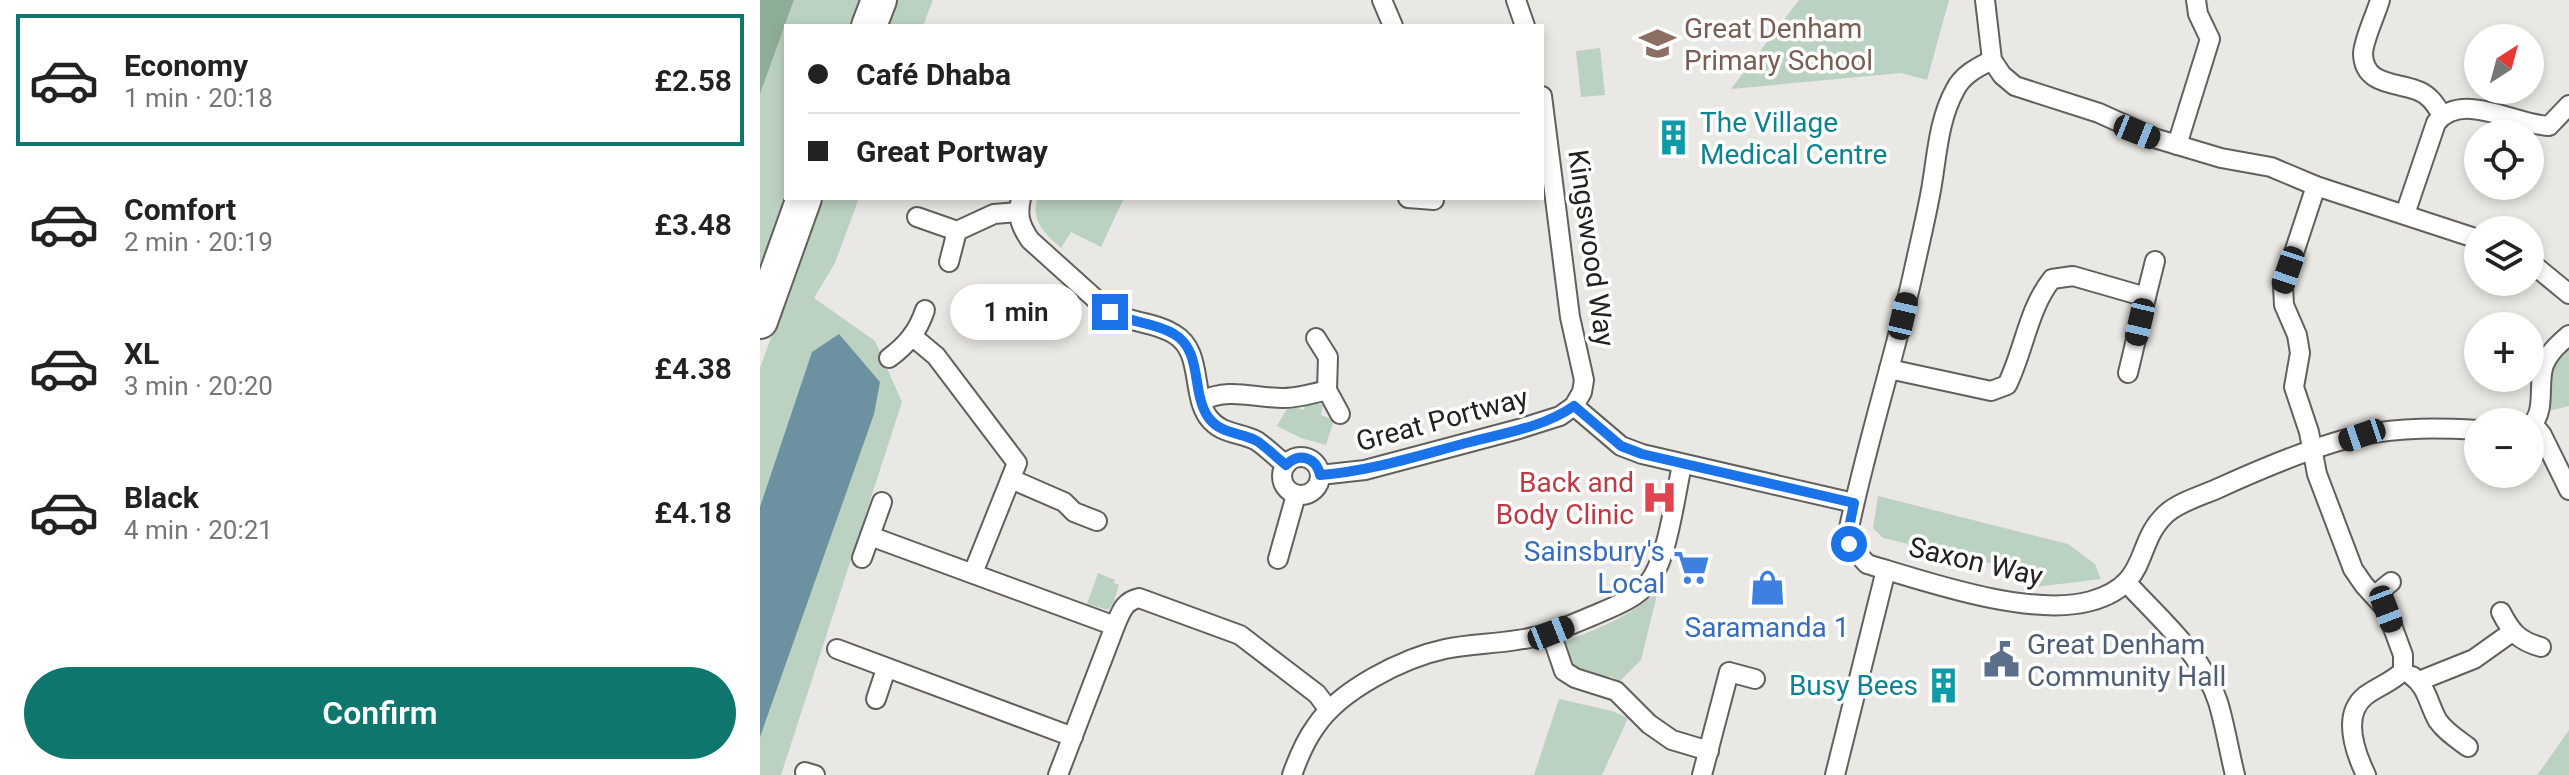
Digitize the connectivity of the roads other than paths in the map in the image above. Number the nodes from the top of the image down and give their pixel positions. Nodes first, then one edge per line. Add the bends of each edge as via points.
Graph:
1 (879, 0) edge
2 (1382, 0) edge
3 (1516, 0) edge
4 (1985, 0) edge
5 (2196, 0) edge
6 (2380, 0) edge
7 (870, 24) edge
8 (1392, 24) edge
9 (1524, 24) edge
10 (1992, 60) junction
11 (2569, 105) edge
12 (1544, 112) edge
13 (2442, 115) junction
14 (2177, 145) junction
15 (2316, 186) junction
16 (803, 200) edge
17 (1019, 205) edge
18 (2405, 214) junction
19 (917, 217) dead end
20 (957, 231) junction
21 (2464, 234) edge
22 (2155, 261) dead end
23 (949, 262) dead end
24 (2544, 273) edge
25 (2569, 294) edge
26 (2146, 297) junction
27 (925, 310) dead end
28 (760, 321) edge
29 (2569, 335) edge
30 (912, 336) junction
31 (1316, 338) dead end
32 (889, 358) dead end
33 (1889, 369) junction
34 (2128, 373) dead end
35 (1327, 390) junction
36 (1201, 401) junction
37 (1574, 406) junction
38 (2540, 408) edge
39 (1340, 414) dead end
40 (2464, 430) edge
41 (2544, 439) edge
42 (2312, 451) junction
43 (1286, 465) junction
44 (1682, 465) junction
45 (1320, 475) junction
46 (1011, 479) junction
47 (2569, 490) edge
48 (1296, 495) junction
49 (882, 502) dead end
50 (1854, 503) junction
51 (1097, 521) dead end
52 (870, 536) junction
53 (862, 558) dead end
54 (1278, 559) dead end
55 (1886, 570) junction
56 (973, 573) junction
57 (2391, 582) dead end
58 (2127, 583) junction
59 (2375, 595) junction
60 (2501, 612) dead end
61 (1115, 626) junction
62 (2512, 632) junction
63 (1551, 633) junction
64 (2541, 647) dead end
65 (837, 649) dead end
66 (886, 669) junction
67 (2403, 671) junction
68 (1755, 679) dead end
69 (2419, 681) junction
70 (876, 699) dead end
71 (1329, 710) junction
72 (1073, 737) junction
73 (2468, 747) dead end
74 (1709, 751) junction
75 (1058, 775) edge
76 (1292, 775) edge
77 (1702, 775) edge
78 (1835, 775) edge
79 (2235, 775) edge
80 (2366, 775) edge

1 - 7 highway
2 - 8 street
3 - 9 street
4 - 10 street
5 - 14 street via 2210,39
6 - 13 street via 2363,55 2370,73 2431,98
10 - 14 street via 2015,86
10 - 33 street, Saxon Way via 1956,87 1948,106
11 - 13 street via 2549,126 2483,110
12 - 37 street, Kingswood Way via 1568,304 1584,380
13 - 18 street
14 - 15 street via 2271,167
15 - 18 street
15 - 42 street via 2282,297 2297,335 2300,353 2294,387
16 - 28 highway
17 - 20 street
17 - 36 street via 1021,227 1030,240 1110,312 1167,330 1186,344
18 - 21 street
19 - 20 street
20 - 23 street
22 - 26 street
24 - 25 street
26 - 33 street via 2073,276 2052,279 2041,293 2007,385 1991,391
26 - 34 street
27 - 30 street
29 - 38 street via 2543,368
30 - 32 street
30 - 46 street via 936,356 1017,463
31 - 35 street via 1328,357
33 - 50 street, Saxon Way
35 - 36 street via 1280,398 1229,392
35 - 39 street
36 - 43 street via 1219,428 1260,443
37 - 44 street via 1621,446
37 - 45 street, Great Portway via 1519,429 1365,470
40 - 42 street via 2407,428
41 - 47 street
42 - 58 street via 2174,508 2155,528
42 - 59 street via 2353,569
43 - 45 street via 1303,457 1315,463
43 - 48 street via 1283,482
44 - 50 street
44 - 63 street via 1665,546 1651,580 1624,602
45 - 48 street via 1313,491
46 - 51 street
46 - 56 street
48 - 54 street
49 - 52 street
50 - 55 street, Saxon Way via 1849,544 1867,564
52 - 53 street
52 - 56 street
55 - 58 street, Saxon Way via 2033,606 2091,601
55 - 78 street
56 - 61 street
57 - 59 street
58 - 79 street via 2207,679
59 - 67 street via 2386,609 2403,655
60 - 62 street
61 - 71 street via 1125,604 1139,598 1240,635 1317,694
61 - 72 street
62 - 64 street
62 - 69 street via 2474,659
63 - 71 street via 1419,655
63 - 74 street via 1564,671 1616,691 1672,740
65 - 66 street
66 - 70 street
66 - 72 street
67 - 69 street
67 - 80 street via 2356,706 2351,721
68 - 74 street via 1729,672
69 - 73 street via 2437,719
71 - 76 street via 1315,726
72 - 75 street
74 - 77 street

